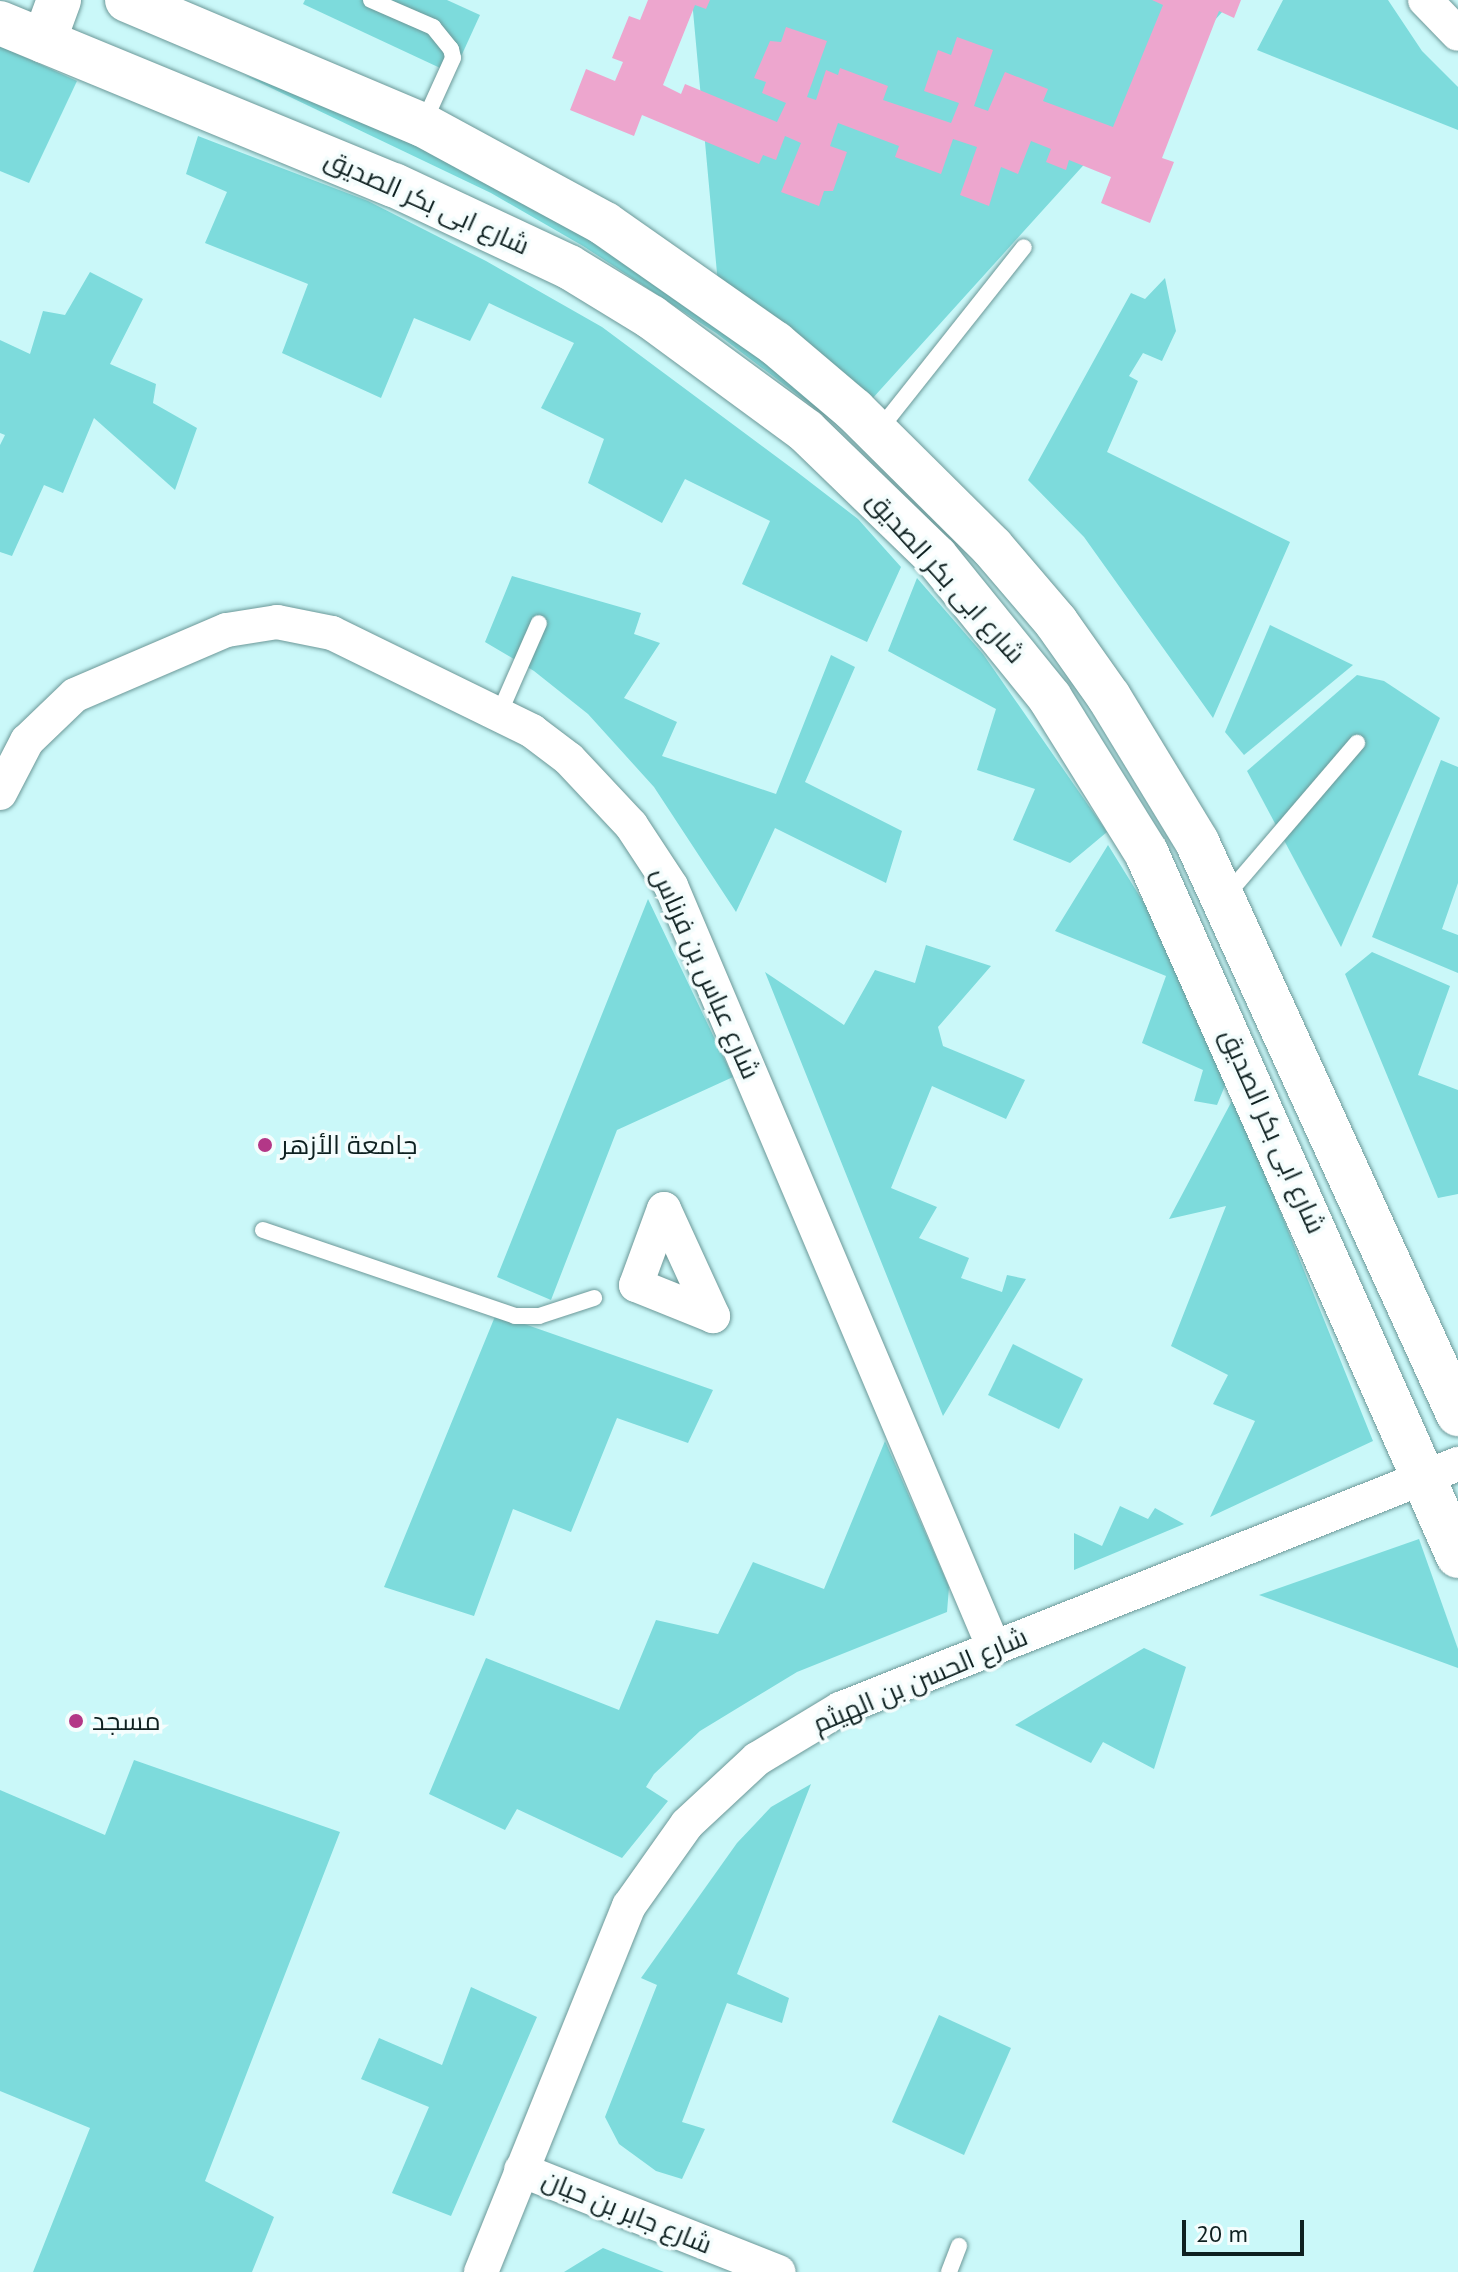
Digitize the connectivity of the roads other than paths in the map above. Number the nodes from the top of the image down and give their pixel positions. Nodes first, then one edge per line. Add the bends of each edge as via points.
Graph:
1 (59, 0) edge
2 (127, 0) edge
3 (371, 0) edge
4 (1425, 0) edge
5 (0, 23) edge
6 (1458, 34) edge
7 (44, 41) junction
8 (423, 125) junction
9 (1024, 247) dead end
10 (878, 431) junction
11 (539, 623) dead end
12 (499, 714) junction
13 (1357, 743) dead end
14 (0, 793) edge
15 (1224, 898) junction
16 (263, 1230) dead end
17 (594, 1298) dead end
18 (1458, 1414) edge
19 (1441, 1471) edge
20 (1458, 1556) edge
21 (994, 1648) junction
22 (521, 2170) junction
23 (959, 2246) dead end
24 (481, 2272) edge
25 (778, 2272) edge
26 (949, 2272) edge

1 - 7 main road
2 - 8 main road, شارع ابى بكر الصديق
3 - 8 lane via 433,27 451,49 453,58
4 - 6 street
5 - 7 main road, شارع ابى بكر الصديق
7 - 19 main road, شارع ابى بكر الصديق via 483,223 569,267 663,324 806,431 936,557 1050,698 1146,852
8 - 10 main road, شارع ابى بكر الصديق via 554,194 692,281
9 - 10 lane
10 - 15 main road, شارع ابى بكر الصديق via 992,547 1056,622 1151,762
11 - 12 lane
12 - 14 street, شارع عباس بن فرناس via 332,633 277,622 252,624 75,695 27,741
12 - 21 street, شارع عباس بن فرناس via 532,731 602,790 671,886
13 - 15 lane
15 - 18 main road, شارع ابى بكر الصديق
16 - 17 lane via 515,1316 539,1316
19 - 20 main road, شارع ابى بكر الصديق
19 - 21 street, شارع الحسن بن الهيثم
21 - 22 street, شارع الحسن بن الهيثم via 840,1709 798,1732 757,1759 687,1824 656,1863 613,1940
22 - 24 street, شارع الحسن بن الهيثم
22 - 25 street, شارع جابر بن حيان
23 - 26 lane

